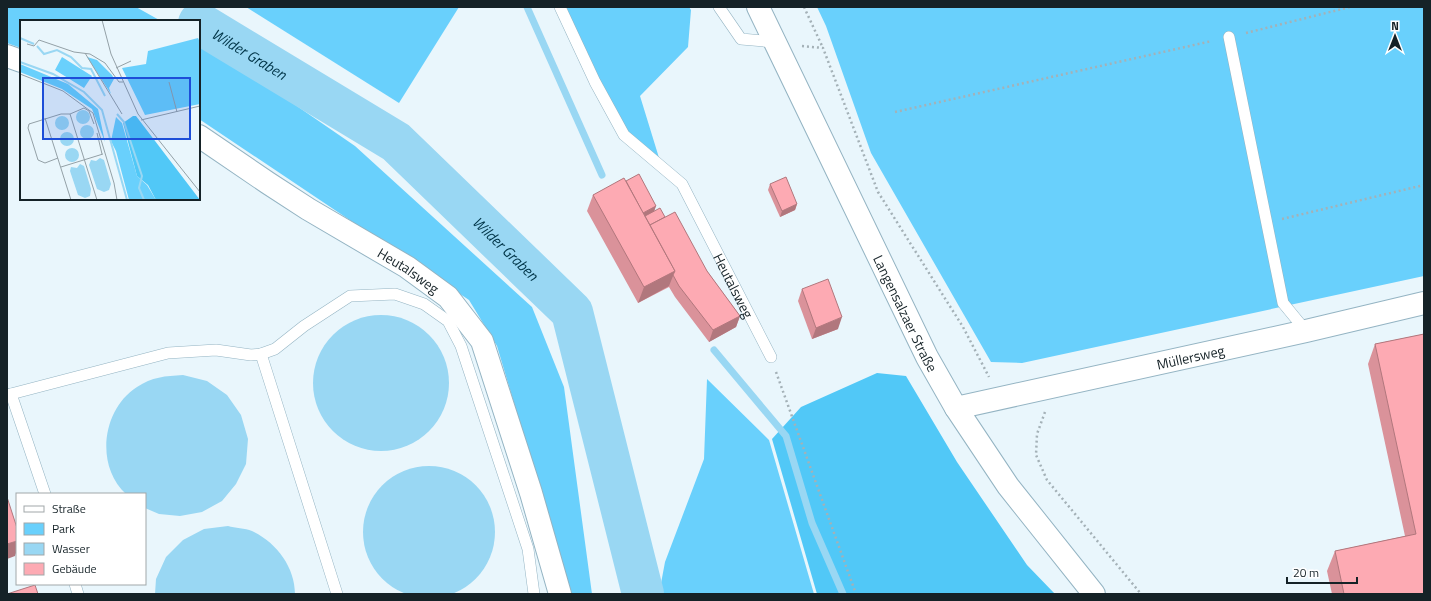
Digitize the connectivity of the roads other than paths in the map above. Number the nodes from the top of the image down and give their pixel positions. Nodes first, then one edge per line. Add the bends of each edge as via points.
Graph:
1 (560, 7) edge
2 (719, 7) edge
3 (758, 7) edge
4 (1229, 37) road end
5 (774, 42) junction
6 (7, 56) edge
7 (20, 61) edge
8 (200, 137) edge
9 (1424, 303) edge
10 (1306, 331) junction
11 (261, 354) junction
12 (771, 357) road end
13 (9, 395) edge
14 (956, 408) junction
15 (45, 493) edge
16 (337, 594) edge
17 (534, 594) edge
18 (560, 594) edge
19 (1094, 594) edge

1 - 12 lane, Heutalsweg via 595,82 624,135 682,184
2 - 5 lane via 741,39
3 - 5 street, Langensalzaer Straße
4 - 10 lane via 1283,303
5 - 14 street, Langensalzaer Straße via 927,357
6 - 7 street
8 - 18 street, Heutalsweg via 302,206 407,267 448,297 482,341 531,493
9 - 10 street, Müllersweg
10 - 14 street, Müllersweg
11 - 13 lane via 216,350 168,353
11 - 16 lane
11 - 17 lane via 275,349 304,326 350,296 395,294 424,304 448,321 461,346 528,549
13 - 15 lane
14 - 19 street, Langensalzaer Straße via 1008,486

